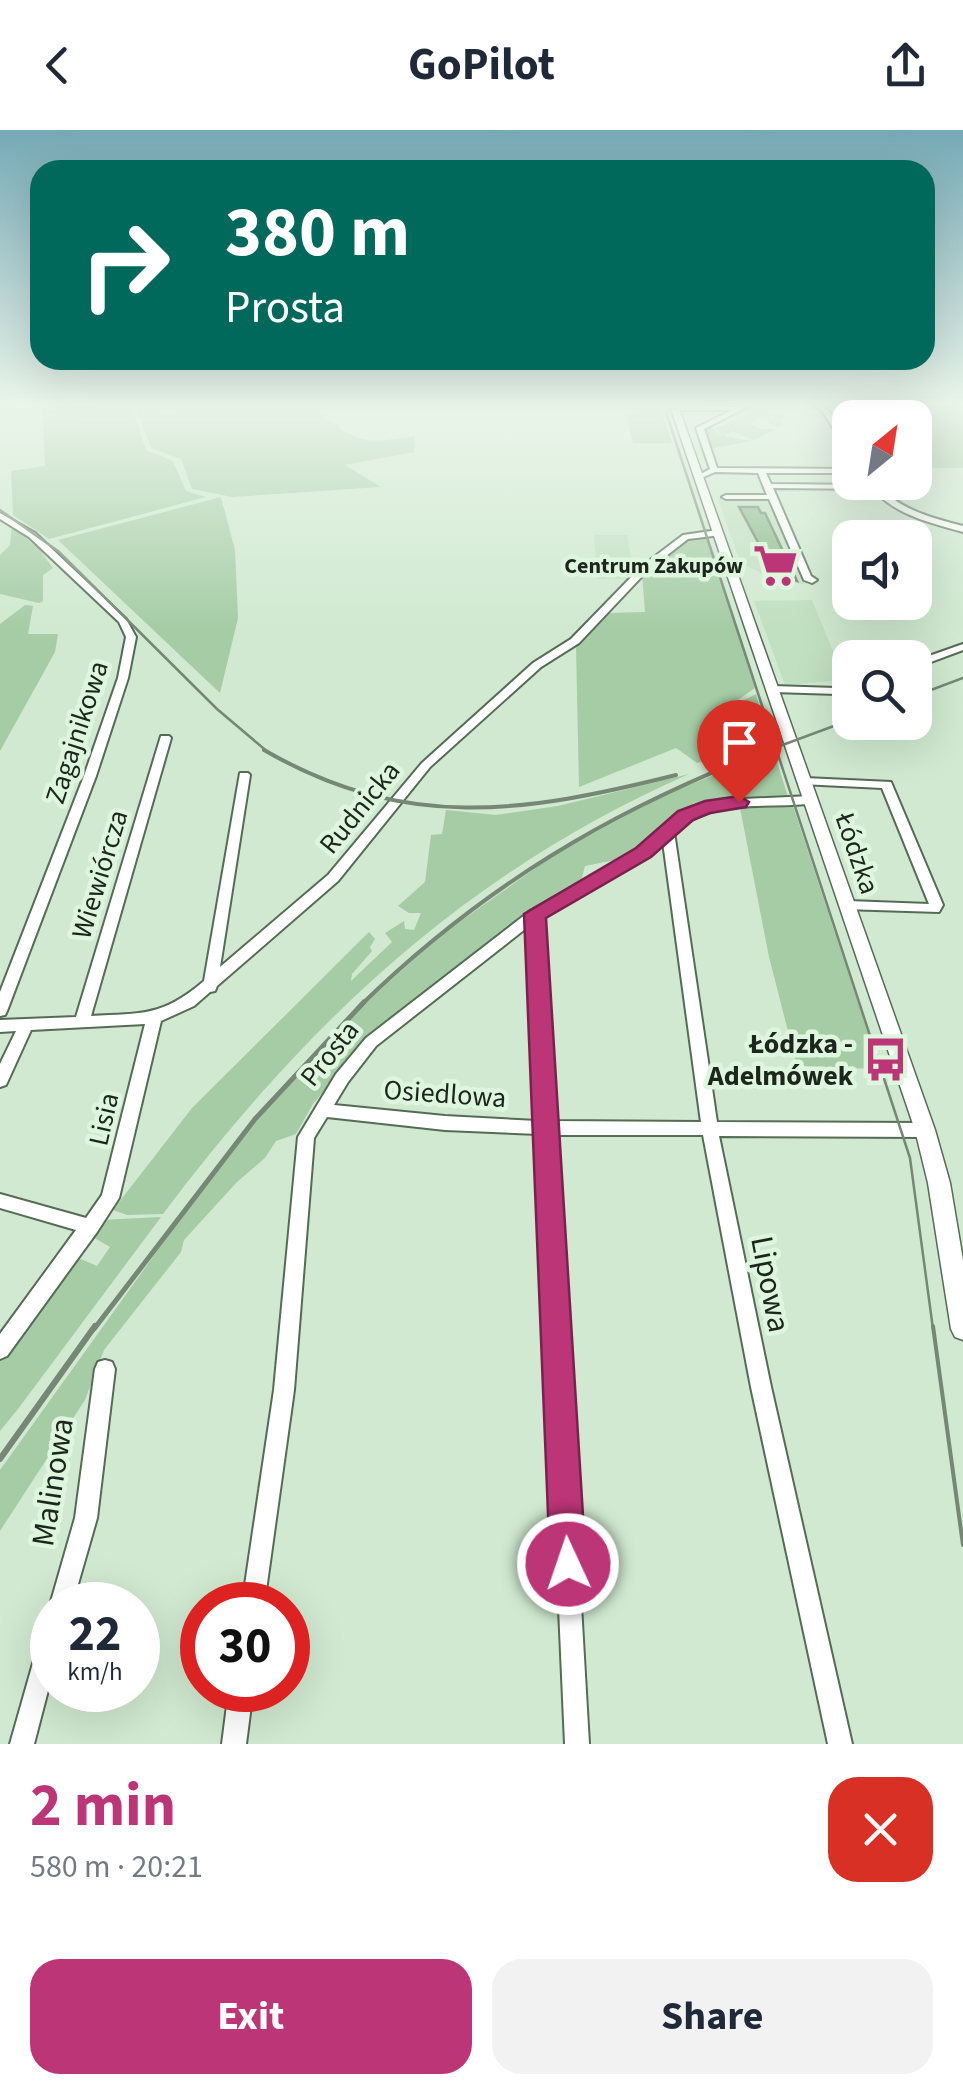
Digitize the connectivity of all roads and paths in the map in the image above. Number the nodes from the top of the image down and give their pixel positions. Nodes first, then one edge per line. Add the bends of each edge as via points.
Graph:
1 (699, 478) edge
2 (763, 478) edge
3 (832, 488) edge
4 (769, 492) junction
5 (726, 497) dead end
6 (889, 500) edge
7 (0, 515) edge
8 (963, 529) edge
9 (718, 533) junction
10 (812, 580) dead end
11 (963, 648) edge
12 (932, 658) edge
13 (773, 689) junction
14 (832, 691) edge
15 (166, 738) dead end
16 (244, 774) dead end
17 (808, 791) junction
18 (668, 831) junction
19 (848, 906) junction
20 (535, 914) junction
21 (210, 987) junction
22 (0, 1010) edge
23 (154, 1018) junction
24 (81, 1023) junction
25 (26, 1025) junction
26 (0, 1026) edge
27 (0, 1081) edge
28 (321, 1110) junction
29 (545, 1128) junction
30 (712, 1128) junction
31 (925, 1130) junction
32 (0, 1201) edge
33 (954, 1222) edge
34 (91, 1226) junction
35 (963, 1329) edge
36 (0, 1350) edge
37 (105, 1369) dead end
38 (68, 1582) edge
39 (256, 1582) edge
40 (31, 1712) edge
41 (238, 1712) edge
42 (22, 1744) edge
43 (234, 1744) edge
44 (577, 1744) edge
45 (840, 1744) edge

1 - 9 main road, Łódzka
2 - 4 street
3 - 4 street
4 - 5 street
4 - 10 street
6 - 8 street
7 - 22 street, Zagajnikowa via 124,621 131,637 90,776
9 - 13 main road, Łódzka
9 - 21 street, Rudnicka via 686,537 644,568 575,642 537,665 439,752 343,868
11 - 12 street
13 - 14 street
13 - 17 main road, Łódzka
15 - 24 street, Wiewiórcza
16 - 21 street
17 - 18 street, Prosta via 713,805
17 - 19 main road, Łódzka
17 - 19 street, Prosta via 887,785 936,905
18 - 20 street, Prosta via 644,852
18 - 30 street, Lipowa
19 - 31 main road, Łódzka
20 - 28 street, Prosta via 371,1042
20 - 29 street
21 - 23 street, Rudnicka
23 - 24 street, Rudnicka
23 - 34 street, Lisia via 119,1170
24 - 25 street, Rudnicka
25 - 26 street, Rudnicka
25 - 27 street
28 - 29 street, Osiedlowa
28 - 39 street, Prosta via 306,1136 288,1357
29 - 30 street, Osiedlowa
29 - 44 street
30 - 31 street, Osiedlowa
30 - 45 street, Lipowa
31 - 33 main road, Łódzka
32 - 34 street
33 - 35 main road, Łódzka
34 - 36 street, Lisia
37 - 38 street, Malinowa via 86,1518
40 - 42 street
41 - 43 street

